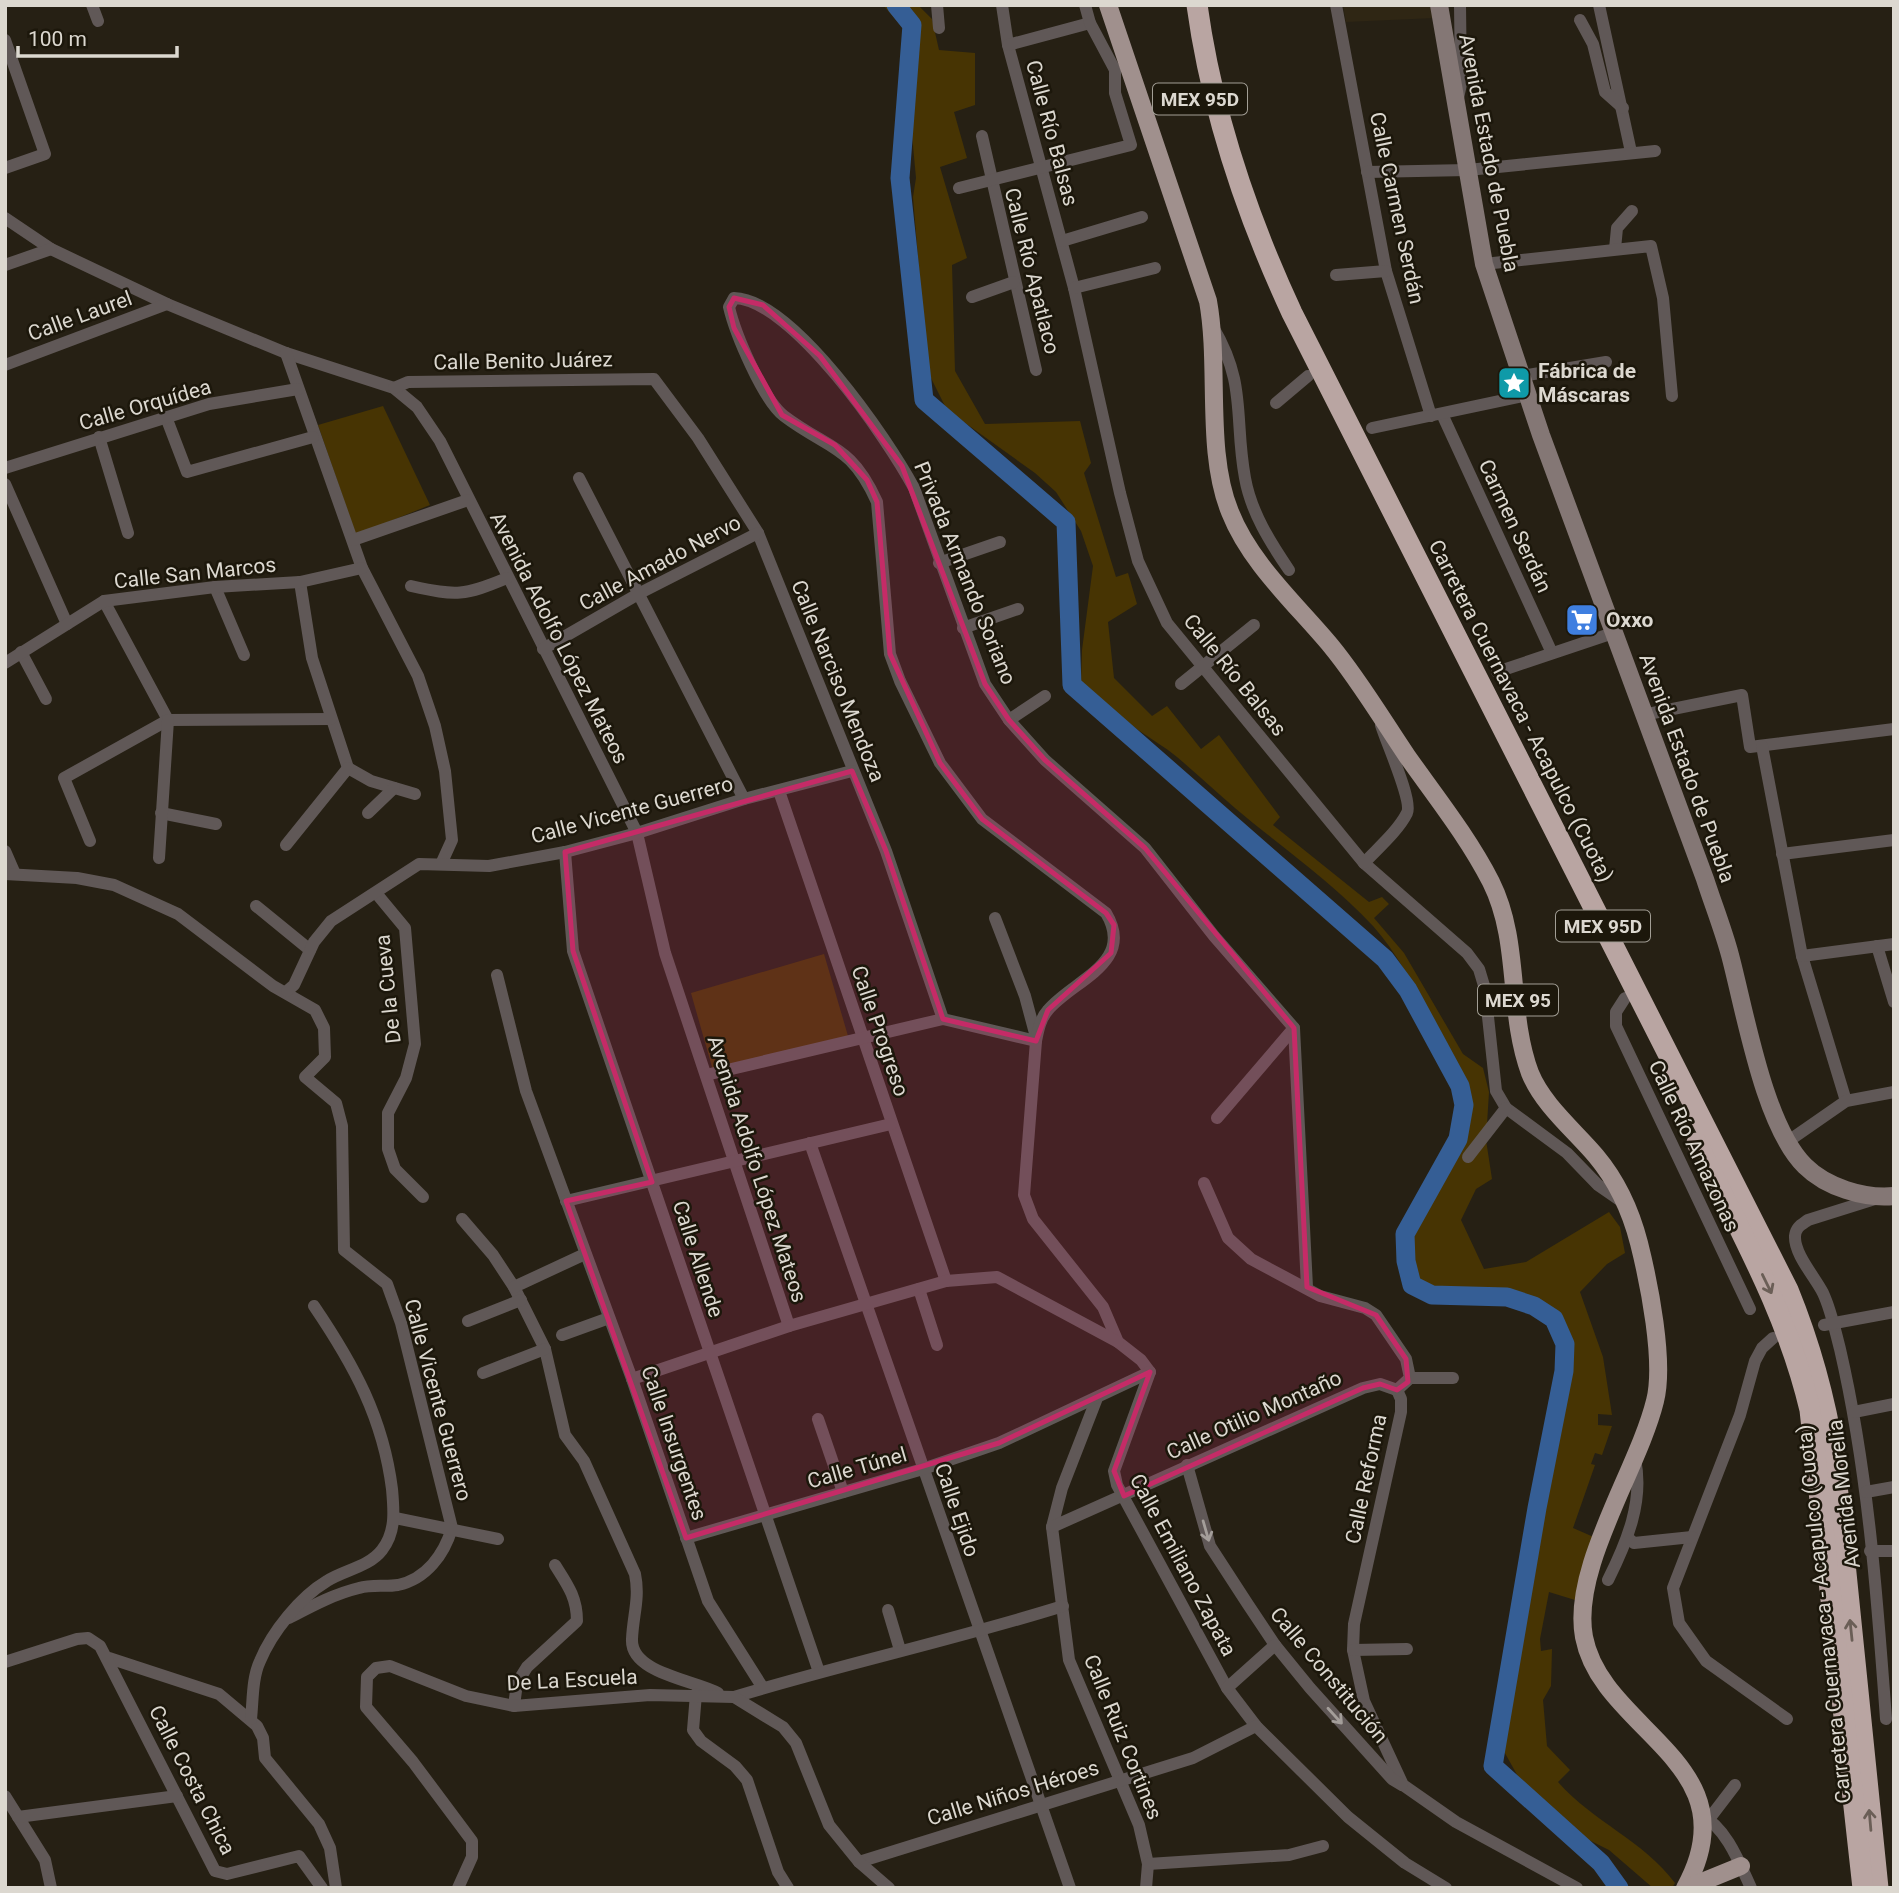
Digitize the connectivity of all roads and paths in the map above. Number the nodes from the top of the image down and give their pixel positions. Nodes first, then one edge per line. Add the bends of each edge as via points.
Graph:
1 (92, 5) edge
2 (937, 5) edge
3 (1002, 5) edge
4 (1085, 5) edge
5 (1108, 5) edge
6 (1183, 5) edge
7 (1197, 5) edge
8 (1336, 5) edge
9 (1438, 5) edge
10 (1460, 5) edge
11 (1599, 5) edge
12 (1580, 20) dead end
13 (98, 21) dead end
14 (1090, 23) junction
15 (939, 28) dead end
16 (5, 40) edge
17 (1008, 45) junction
18 (1123, 72) junction
19 (1455, 105) junction
20 (1623, 107) junction
21 (982, 136) dead end
22 (1655, 150) dead end
23 (1630, 152) junction
24 (1040, 167) junction
25 (5, 168) edge
26 (1468, 170) junction
27 (1367, 172) junction
28 (991, 181) junction
29 (959, 188) dead end
30 (1632, 211) dead end
31 (1142, 217) dead end
32 (5, 218) edge
33 (1062, 241) junction
34 (51, 248) junction
35 (1615, 249) junction
36 (1484, 264) junction
37 (5, 265) edge
38 (1155, 268) dead end
39 (1387, 271) junction
40 (1336, 275) dead end
41 (1014, 282) junction
42 (1074, 288) junction
43 (972, 296) dead end
44 (167, 304) junction
45 (1213, 327) junction
46 (286, 353) junction
47 (1606, 362) dead end
48 (5, 365) edge
49 (1036, 370) dead end
50 (1308, 376) junction
51 (1522, 376) junction
52 (654, 379) joint
53 (394, 388) junction
54 (298, 389) junction
55 (1528, 396) junction
56 (1672, 396) dead end
57 (1276, 402) dead end
58 (1437, 415) junction
59 (166, 417) junction
60 (1372, 428) dead end
61 (99, 437) junction
62 (313, 437) junction
63 (5, 468) edge
64 (579, 478) dead end
65 (5, 484) edge
66 (468, 500) junction
67 (128, 533) dead end
68 (758, 533) junction
69 (353, 540) junction
70 (1000, 542) dead end
71 (939, 563) junction
72 (362, 568) junction
73 (1289, 570) dead end
74 (507, 578) junction
75 (300, 582) junction
76 (411, 586) dead end
77 (215, 587) junction
78 (640, 593) junction
79 (104, 601) junction
80 (1018, 609) dead end
81 (67, 624) junction
82 (1254, 625) dead end
83 (964, 628) junction
84 (1613, 633) junction
85 (543, 649) junction
86 (22, 652) junction
87 (1552, 653) junction
88 (244, 655) dead end
89 (5, 663) edge
90 (1204, 668) junction
91 (1497, 672) dead end
92 (1181, 684) dead end
93 (1045, 696) dead end
94 (46, 699) dead end
95 (1377, 711) junction
96 (1643, 715) junction
97 (331, 719) junction
98 (168, 720) junction
99 (1009, 720) junction
100 (1894, 729) edge
101 (1762, 746) junction
102 (348, 768) junction
103 (852, 771) junction
104 (394, 788) junction
105 (779, 792) junction
106 (415, 794) dead end
107 (744, 799) junction
108 (162, 813) junction
109 (368, 813) dead end
110 (216, 824) dead end
111 (637, 833) junction
112 (1894, 839) edge
113 (90, 841) dead end
114 (286, 845) dead end
115 (5, 850) edge
116 (565, 852) junction
117 (1782, 854) junction
118 (159, 858) dead end
119 (442, 862) junction
120 (1364, 863) junction
121 (10, 874) edge
122 (376, 893) junction
123 (256, 906) dead end
124 (995, 918) dead end
125 (1894, 944) edge
126 (1877, 946) junction
127 (310, 950) junction
128 (1801, 956) junction
129 (497, 975) dead end
130 (287, 991) junction
131 (1625, 998) junction
132 (1894, 1002) edge
133 (943, 1019) junction
134 (1294, 1028) junction
135 (862, 1036) junction
136 (1036, 1039) junction
137 (706, 1075) junction
138 (1894, 1092) edge
139 (1846, 1101) junction
140 (1506, 1108) junction
141 (1217, 1118) dead end
142 (891, 1124) junction
143 (1787, 1142) junction
144 (810, 1143) junction
145 (1468, 1157) dead end
146 (732, 1160) junction
147 (652, 1182) junction
148 (1204, 1183) dead end
149 (423, 1197) dead end
150 (1887, 1197) edge
151 (566, 1201) junction
152 (1627, 1205) junction
153 (462, 1219) dead end
154 (586, 1254) junction
155 (946, 1282) junction
156 (514, 1287) junction
157 (1307, 1287) junction
158 (919, 1289) junction
159 (521, 1300) junction
160 (866, 1305) junction
161 (314, 1306) dead end
162 (1750, 1309) dead end
163 (1894, 1312) edge
164 (609, 1318) junction
165 (468, 1321) dead end
166 (1829, 1324) junction
167 (789, 1326) junction
168 (562, 1335) dead end
169 (1773, 1338) dead end
170 (1118, 1342) junction
171 (937, 1345) dead end
172 (545, 1349) junction
173 (708, 1352) junction
174 (1150, 1372) junction
175 (483, 1373) dead end
176 (1410, 1378) junction
177 (1453, 1378) dead end
178 (632, 1379) junction
179 (1397, 1390) junction
180 (1097, 1398) junction
181 (1894, 1404) edge
182 (1854, 1412) junction
183 (818, 1419) dead end
184 (1635, 1459) junction
185 (1187, 1465) junction
186 (923, 1469) junction
187 (1894, 1487) edge
188 (843, 1492) junction
189 (1866, 1492) junction
190 (1124, 1496) junction
191 (764, 1515) junction
192 (395, 1518) junction
193 (1052, 1527) junction
194 (452, 1528) junction
195 (1692, 1537) junction
196 (686, 1538) junction
197 (498, 1539) dead end
198 (1629, 1539) junction
199 (1894, 1550) edge
200 (1870, 1552) junction
201 (555, 1565) dead end
202 (1608, 1580) dead end
203 (1063, 1606) junction
204 (887, 1610) dead end
205 (289, 1618) junction
206 (979, 1633) junction
207 (1275, 1645) junction
208 (1407, 1649) dead end
209 (900, 1650) junction
210 (1353, 1650) junction
211 (1894, 1653) edge
212 (109, 1658) junction
213 (1882, 1660) junction
214 (5, 1662) edge
215 (819, 1672) junction
216 (763, 1688) junction
217 (1227, 1688) junction
218 (696, 1694) junction
219 (728, 1696) junction
220 (514, 1706) junction
221 (1787, 1718) dead end
222 (251, 1719) junction
223 (1886, 1719) dead end
224 (1256, 1726) junction
225 (1118, 1781) junction
226 (1403, 1785) junction
227 (1735, 1785) dead end
228 (5, 1796) edge
229 (177, 1796) junction
230 (1040, 1803) junction
231 (18, 1817) junction
232 (1705, 1817) junction
233 (1323, 1846) dead end
234 (859, 1862) junction
235 (1148, 1864) junction
236 (1741, 1866) junction
237 (51, 1888) edge
238 (322, 1888) edge
239 (336, 1888) edge
240 (458, 1888) edge
241 (788, 1888) edge
242 (889, 1888) edge
243 (1070, 1888) edge
244 (1146, 1888) edge
245 (1446, 1888) edge
246 (1577, 1888) edge
247 (1686, 1888) edge
248 (1751, 1888) edge
249 (1863, 1888) edge
250 (1878, 1888) edge

1 - 13 street
2 - 15 street
3 - 17 street, Calle Río Balsas
4 - 14 street
5 - 18 main road, MEX 95
6 - 50 highway, Carretera Cuernavaca - Acapulco (Cuota) / MEX 95D via 1199,95 1227,191
250 -> 7 highway, Carretera Cuernavaca - Acapulco (Cuota) / MEX 95D via 1834,1455 1804,1329 1282,292 1224,140
8 - 27 street, Calle Carmen Serdán
9 - 19 street, Avenida Estado de Puebla
10 - 19 street via 1461,84
11 - 20 street
12 - 20 street via 1594,44 1605,92
14 - 17 street
14 - 18 street
16 - 25 street via 45,154
17 - 24 street, Calle Río Balsas
18 - 24 street via 1115,93 1131,145
18 - 45 main road, MEX 95 via 1208,301
19 - 26 street, Avenida Estado de Puebla
20 - 23 street
21 - 28 street, Calle Río Apatlaco
22 - 23 street
23 - 26 street
24 - 28 street
24 - 33 street, Calle Río Balsas
26 - 27 street
26 - 36 street, Avenida Estado de Puebla
27 - 39 street, Calle Carmen Serdán
28 - 29 street
28 - 41 street, Calle Río Apatlaco
30 - 35 street via 1617,228
31 - 33 street
32 - 34 street, Avenida Adolfo López Mateos
33 - 42 street, Calle Río Balsas
34 - 37 street
34 - 44 street, Avenida Adolfo López Mateos
35 - 36 street
35 - 56 street via 1651,246 1663,298
36 - 51 street, Avenida Estado de Puebla
38 - 42 street
39 - 40 street
39 - 58 street, Calle Carmen Serdán
41 - 43 street
41 - 49 street, Calle Río Apatlaco
42 - 90 street, Calle Río Balsas via 1138,561 1167,623
44 - 46 street, Avenida Adolfo López Mateos
44 - 48 street, Calle Laurel
45 - 73 street via 1229,354 1235,376 1245,479 1252,502 1270,543
45 - 95 main road, MEX 95 via 1219,472 1242,541 1334,651
46 - 53 street, Avenida Adolfo López Mateos
46 - 54 street
47 - 51 street
50 - 57 street
50 - 131 highway, Carretera Cuernavaca - Acapulco (Cuota) / MEX 95D
51 - 55 street, Avenida Estado de Puebla
52 - 53 street, Calle Benito Juárez via 408,382
52 - 68 street, Calle Narciso Mendoza
53 - 66 street, Avenida Adolfo López Mateos via 416,407 440,441
54 - 59 street, Calle Orquídea via 209,404
54 - 62 street
55 - 58 street
55 - 84 street, Avenida Estado de Puebla
58 - 60 street
58 - 87 street, Carmen Serdán
59 - 61 street, Calle Orquídea
59 - 62 street via 187,472
61 - 63 street, Calle Orquídea
61 - 67 street
62 - 69 street
64 - 78 street
65 - 81 street
66 - 69 street
66 - 74 street, Avenida Adolfo López Mateos
68 - 78 street, Calle Amado Nervo
68 - 103 street, Calle Narciso Mendoza
69 - 72 street
70 - 71 street
71 - 83 street, Privada Armando Soriano
71 - 136 street, Privada Armando Soriano via 914,488 853,397 820,356 763,305 734,298 729,307 734,328 757,377 782,415 835,445 867,480 877,502 890,654 940,763 982,819 1107,913 1114,925 1111,953 1090,977 1048,1010
72 - 75 street, Calle San Marcos
72 - 119 street via 418,676 435,726 452,840
74 - 76 street via 453,595
74 - 85 street, Avenida Adolfo López Mateos
75 - 77 street, Calle San Marcos
75 - 97 street via 312,658
77 - 79 street, Calle San Marcos
77 - 88 street
78 - 85 street, Calle Amado Nervo
78 - 107 street
79 - 81 street, Calle San Marcos
79 - 98 street
80 - 83 street
81 - 86 street, Calle San Marcos
82 - 90 street
83 - 99 street, Privada Armando Soriano via 985,684
84 - 87 street
84 - 96 street, Avenida Estado de Puebla
85 - 111 street, Avenida Adolfo López Mateos
86 - 89 street, Calle San Marcos
86 - 94 street
87 - 91 street
90 - 92 street
90 - 120 street, Calle Río Balsas
93 - 99 street
95 - 120 street via 1392,762 1410,800 1408,812
95 - 152 main road, MEX 95 via 1491,882 1510,941 1523,1048 1531,1074 1544,1097 1600,1160
96 - 101 street via 1742,695 1751,747
96 - 143 street, Avenida Estado de Puebla via 1705,878 1766,1090
97 - 98 street
97 - 102 street
98 - 108 street
98 - 113 street via 64,778
99 - 134 street, Privada Armando Soriano via 1045,760 1144,848
100 - 101 street
101 - 117 street
102 - 104 street
102 - 114 street
103 - 105 street, Calle Vicente Guerrero
103 - 133 street, Calle Narciso Mendoza via 887,851
104 - 106 street
104 - 109 street
105 - 107 street, Calle Vicente Guerrero
105 - 135 street, Calle Progreso
107 - 111 street, Calle Vicente Guerrero
108 - 110 street
108 - 118 street
111 - 116 street, Calle Vicente Guerrero
111 - 137 street, Avenida Adolfo López Mateos via 665,953
112 - 117 street
115 - 121 street
116 - 119 street, Calle Vicente Guerrero via 489,866
116 - 147 street, Calle Allende via 573,951
117 - 128 street
119 - 122 street, Calle Vicente Guerrero via 419,864
120 - 140 street, Calle Río Balsas via 1467,953 1479,969 1496,1091
121 - 130 street via 114,885 178,914 273,986
122 - 127 street, Calle Vicente Guerrero via 331,921
122 - 149 street, De la Cueva via 405,928 415,1044 406,1079 388,1113 387,1149 395,1169
123 - 127 street
124 - 136 street
125 - 126 street
126 - 128 street
126 - 132 street
127 - 130 street, Calle Vicente Guerrero
128 - 139 street
129 - 151 street, Calle Insurgentes via 526,1091
130 - 194 street, Calle Vicente Guerrero via 315,1010 324,1028 325,1056 306,1077 336,1103 342,1126 344,1251 387,1284 401,1322
131 - 162 street, Calle Río Amazonas via 1616,1012 1616,1026
131 -> 249 highway, Carretera Cuernavaca - Acapulco (Cuota) / MEX 95D via 1774,1298 1801,1372 1818,1457
133 - 135 street
133 - 136 street
134 - 141 street
134 - 157 street
135 - 137 street
135 - 142 street, Calle Progreso
136 - 170 street via 1024,1195 1033,1219 1103,1307
137 - 146 street, Avenida Adolfo López Mateos
138 - 139 street
139 - 143 street
140 - 145 street
140 - 152 street
142 - 144 street
142 - 155 street, Calle Progreso
143 - 150 street, Avenida Estado de Puebla via 1805,1166 1825,1180 1862,1195
144 - 146 street
144 - 160 street, Calle Ejido
146 - 147 street
146 - 167 street, Avenida Adolfo López Mateos
147 - 151 street
147 - 173 street, Calle Allende
148 - 157 street via 1228,1238 1251,1259
150 - 166 street, Avenida Morelia via 1798,1226 1796,1244 1823,1293
151 - 154 street, Calle Insurgentes
152 - 184 main road, MEX 95 via 1639,1245 1659,1377
153 - 156 street
154 - 156 street
154 - 164 street, Calle Insurgentes
155 - 158 street
155 - 170 street via 997,1277
156 - 159 street
157 - 176 street via 1376,1315 1406,1360
158 - 160 street
158 - 171 street
159 - 165 street
159 - 172 street
160 - 167 street
160 - 186 street, Calle Ejido
161 - 192 street, Calle Vicente Guerrero via 345,1351 387,1449
163 - 166 street
164 - 168 street
164 - 178 street, Calle Insurgentes
166 - 182 street, Avenida Morelia
167 - 173 street
169 - 195 street via 1755,1361 1740,1415
170 - 174 street
172 - 175 street
172 - 219 street via 565,1434 584,1461 635,1574 639,1594 631,1642 637,1657 650,1668
173 - 178 street
173 - 191 street, Calle Allende
174 - 180 street, Calle Túnel
174 - 190 street, Calle Emiliano Zapata via 1114,1471
176 - 177 street
176 - 179 street, Calle Reforma
178 - 196 street, Calle Insurgentes
179 - 185 street, Calle Otilio Montaño via 1380,1384 1363,1388
179 - 210 street, Calle Reforma via 1401,1412 1354,1624
180 - 186 street, Calle Túnel via 999,1443
180 - 193 street, Calle Ruiz Cortines
181 - 182 street
182 - 189 street, Avenida Morelia
183 - 188 street
184 - 198 street via 1639,1487
184 - 232 main road, MEX 95 via 1588,1575 1582,1609 1584,1637 1595,1671 1683,1768
185 - 190 street, Calle Otilio Montaño
185 -> 207 street, Calle Constitución via 1210,1546
186 - 188 street, Calle Túnel
186 - 206 street, Calle Ejido
187 - 189 street
188 - 191 street, Calle Túnel
189 - 200 street, Avenida Morelia
190 - 193 street, Calle Otilio Montaño
190 - 217 street, Calle Emiliano Zapata
191 - 196 street, Calle Túnel
191 - 215 street, Calle Allende
192 - 194 street
192 - 205 street, Calle Vicente Guerrero via 383,1549 373,1559 307,1594
193 - 203 street, Calle Ruiz Cortines
194 - 197 street
194 - 205 street, Calle Vicente Guerrero via 446,1546 426,1573 398,1585 364,1586 340,1593
195 - 198 street via 1634,1543
195 - 221 street via 1673,1588 1683,1630 1706,1661
196 - 216 street, Calle Insurgentes via 708,1601
198 - 202 street
199 - 200 street
200 - 213 street, Avenida Morelia
201 - 220 street via 572,1592 577,1620 527,1667 517,1683
203 - 206 street
203 - 225 street, Calle Ruiz Cortines via 1069,1660
204 - 209 street
205 - 222 street, Calle Vicente Guerrero via 259,1662
206 - 209 street
206 - 230 street, Calle Ejido
207 - 217 street
207 -> 226 street, Calle Constitución via 1392,1779
208 - 210 street
209 - 215 street
210 - 226 street, Calle Reforma via 1364,1701
211 - 213 street
212 - 214 street, Calle Costa Chica via 88,1638
212 - 222 street via 219,1694
212 - 229 street, Calle Costa Chica
213 - 223 street, Avenida Morelia
215 - 216 street
216 - 219 street
217 - 224 street, Calle Emiliano Zapata
218 - 219 street, De La Escuela
218 - 220 street, De La Escuela
218 - 241 street via 694,1730 747,1780 778,1872
219 - 234 street via 783,1727 796,1743 829,1825
220 - 240 street, De La Escuela via 466,1696 390,1666 376,1668 368,1678 366,1707 472,1841 472,1857
222 - 239 street via 261,1730 265,1758 319,1824 330,1848
224 - 225 street, Calle Niños Héroes via 1193,1758
224 - 245 street, Calle Emiliano Zapata via 1348,1818
225 - 230 street, Calle Niños Héroes
225 - 235 street, Calle Ruiz Cortines via 1139,1825
226 - 246 street via 1456,1822
227 - 232 street
228 - 231 street
229 - 231 street
229 - 238 street, Calle Costa Chica via 215,1871 220,1874 299,1856
230 - 234 street, Calle Niños Héroes
230 - 243 street, Calle Ejido
231 - 237 street via 45,1860
232 - 236 street
232 - 247 main road, MEX 95 via 1698,1859
233 - 235 street via 1289,1855
234 - 242 street
235 - 244 street, Calle Ruiz Cortines
236 - 247 main road
236 - 248 street

